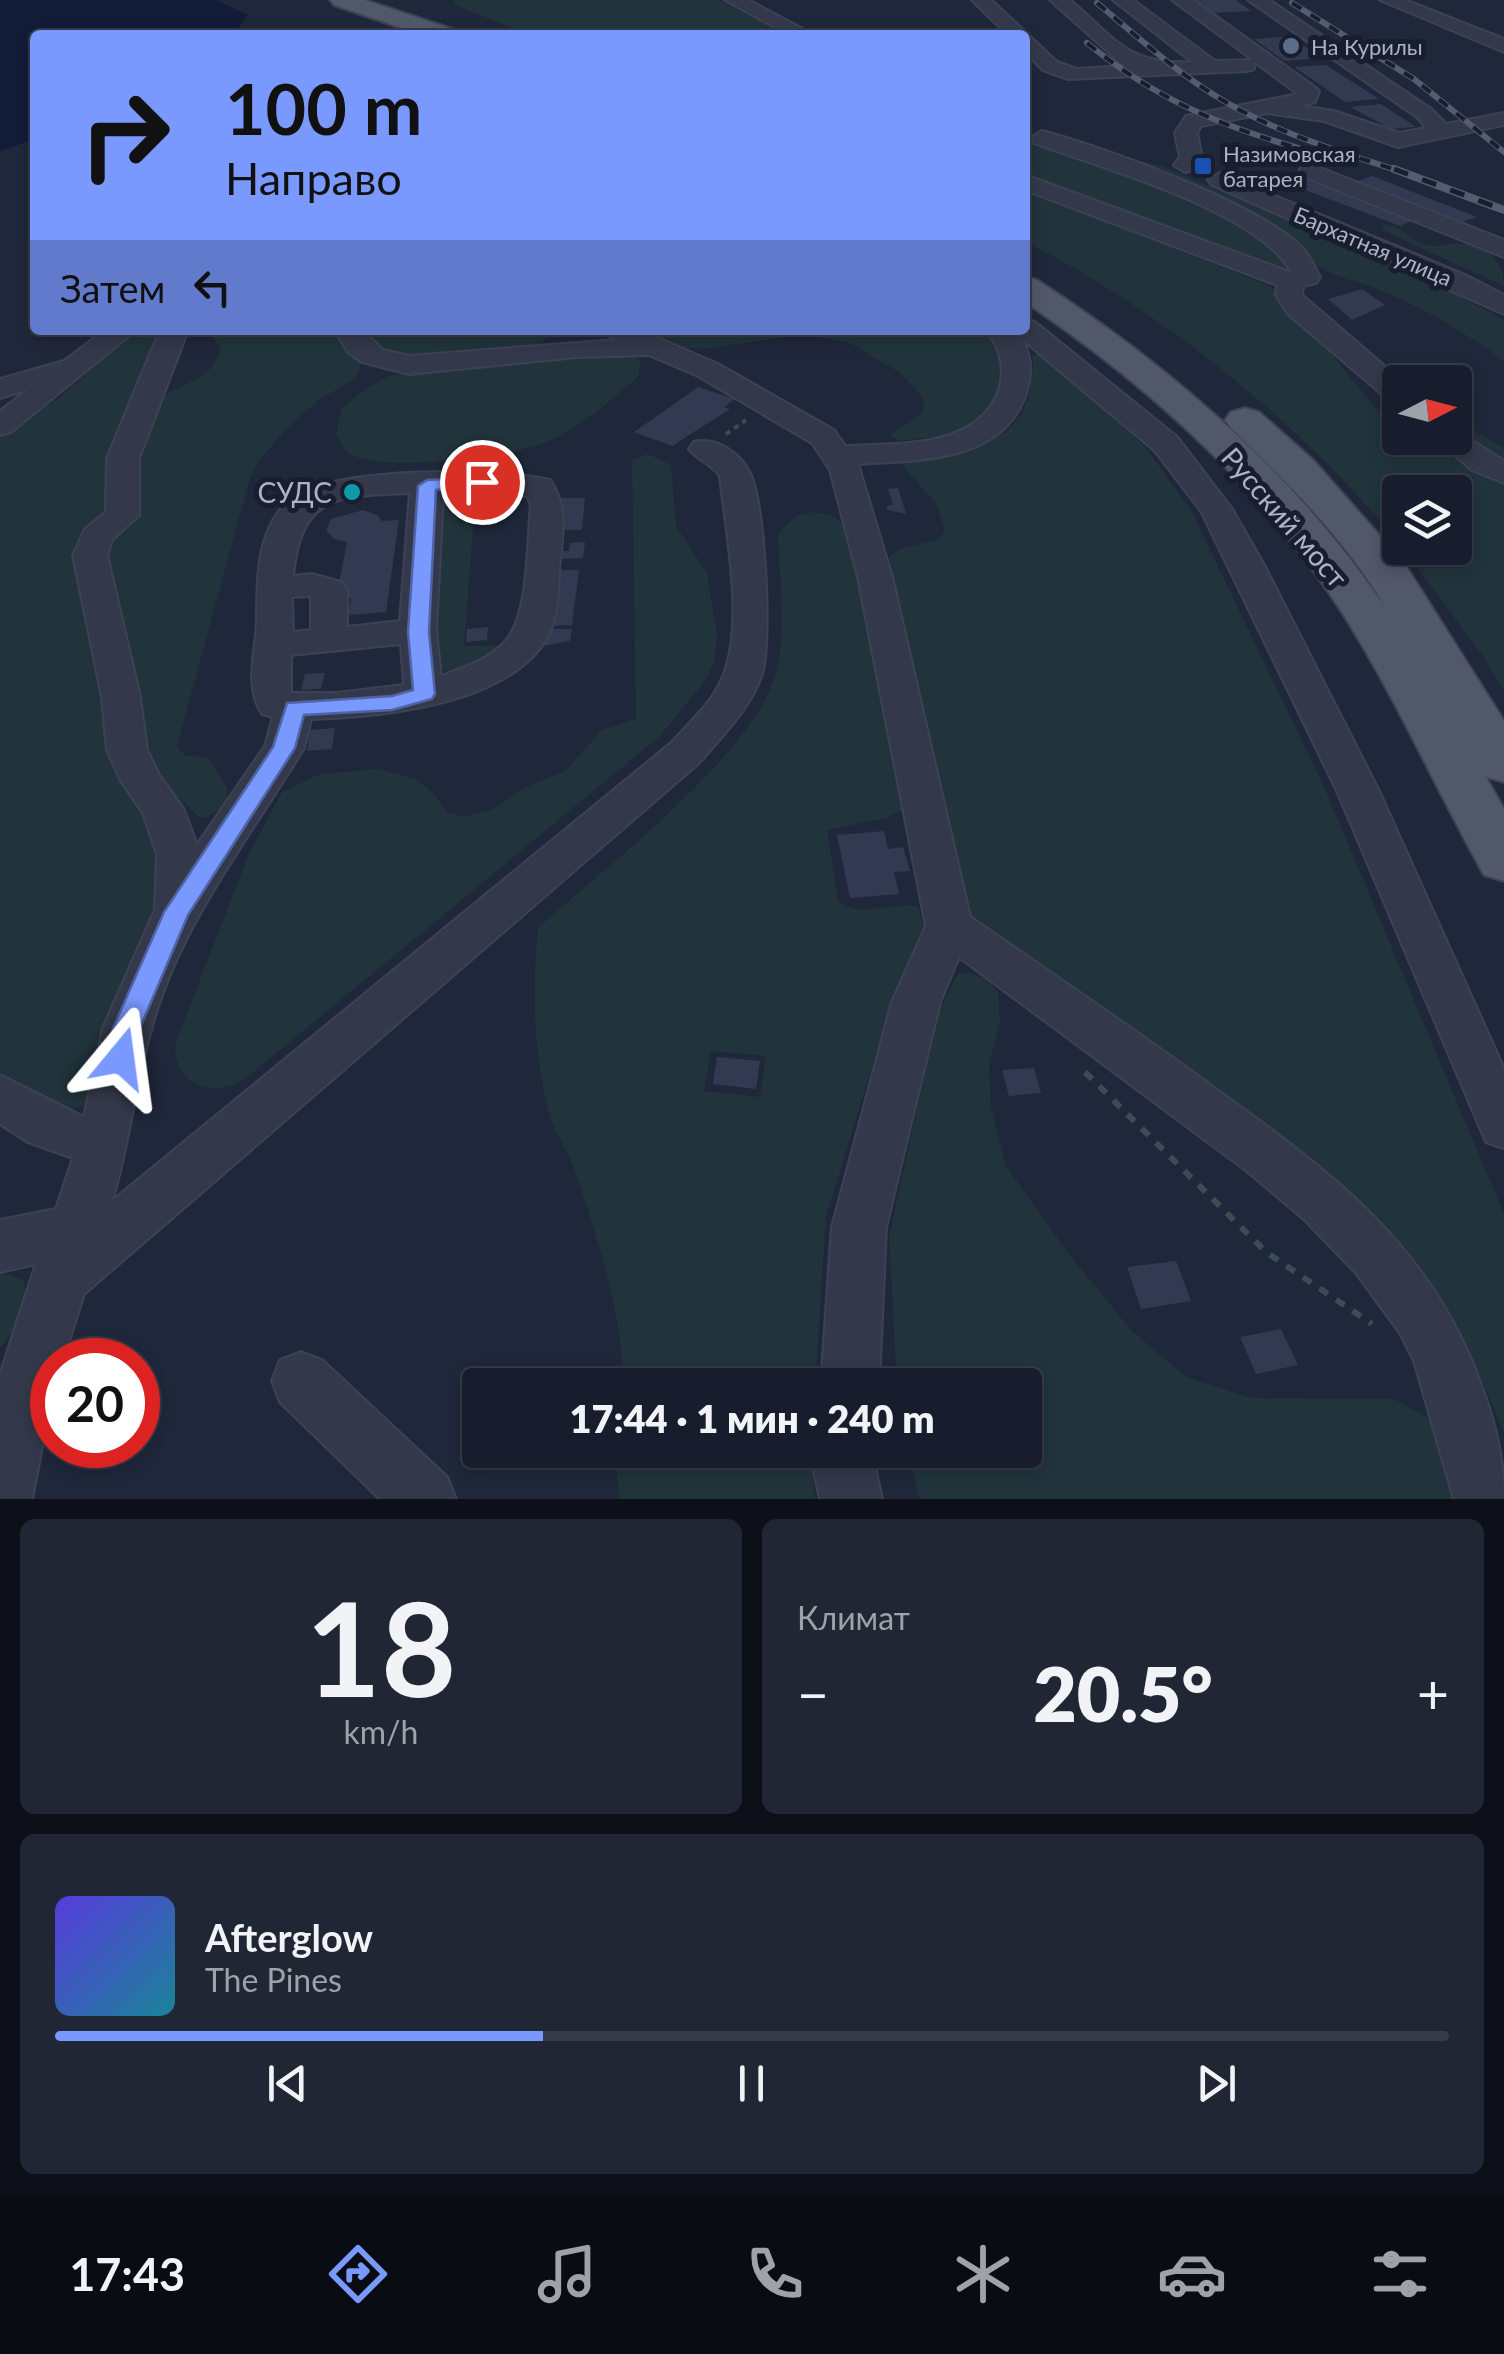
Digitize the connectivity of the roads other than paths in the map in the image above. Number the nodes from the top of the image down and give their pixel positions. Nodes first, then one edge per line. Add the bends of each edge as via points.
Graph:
1 (311, 0) edge
2 (342, 0) edge
3 (734, 0) edge
4 (982, 0) edge
5 (1059, 0) edge
6 (1122, 0) edge
7 (1160, 0) edge
8 (1180, 0) edge
9 (1257, 0) edge
10 (1388, 0) edge
11 (398, 30) edge
12 (431, 30) edge
13 (795, 30) edge
14 (1015, 30) edge
15 (1030, 46) edge
16 (1504, 46) edge
17 (1230, 66) junction
18 (1168, 71) junction
19 (1295, 100) junction
20 (1257, 108) junction
21 (1504, 119) edge
22 (1442, 133) junction
23 (1034, 137) edge
24 (1186, 164) junction
25 (1310, 171) dead end
26 (1030, 184) edge
27 (1504, 249) edge
28 (1030, 263) edge
29 (1292, 282) junction
30 (1030, 291) edge
31 (1504, 306) edge
32 (1030, 332) edge
33 (115, 335) edge
34 (172, 335) edge
35 (350, 335) edge
36 (627, 335) edge
37 (1005, 335) edge
38 (652, 347) junction
39 (78, 363) junction
40 (1382, 380) edge
41 (0, 390) edge
42 (0, 426) edge
43 (705, 448) road end
44 (1472, 455) edge
45 (854, 468) junction
46 (1504, 473) edge
47 (427, 486) junction
48 (274, 588) junction
49 (418, 632) junction
50 (329, 640) junction
51 (276, 646) junction
52 (424, 694) junction
53 (295, 708) junction
54 (1504, 764) edge
55 (1504, 860) edge
56 (176, 912) junction
57 (948, 926) junction
58 (0, 1097) edge
59 (1504, 1126) edge
60 (103, 1146) junction
61 (73, 1231) junction
62 (0, 1246) edge
63 (56, 1282) junction
64 (851, 1368) edge
65 (301, 1381) dead end
66 (7, 1424) edge
67 (844, 1468) edge
68 (1, 1499) edge
69 (425, 1499) edge
70 (851, 1499) edge
71 (1485, 1499) edge

1 - 11 main road
2 - 12 main road
3 - 13 street
4 - 14 street
5 - 18 street via 1132,63
6 - 17 street
7 - 17 street via 1195,26
8 - 19 street via 1309,92
9 - 22 street via 1424,113
10 - 16 street
15 - 18 street via 1050,66 1075,76
17 - 18 street
17 - 19 street
19 - 20 street
20 - 22 street via 1326,115 1398,140
20 - 24 street via 1194,120 1186,132 1192,158
21 - 22 street
23 - 24 street, Бархатная улица via 1107,144
23 - 29 street via 1188,192 1250,222 1305,266 1308,277
24 - 31 street, Бархатная улица
25 - 27 street
26 - 29 street
28 - 54 main road, Русский мост via 1141,335 1299,470 1388,572
29 - 40 street via 1289,296 1298,308
30 - 55 main road, Русский мост via 1188,410 1298,524 1395,663
32 - 59 street via 1166,444 1216,510 1358,791
33 - 39 street
34 - 56 street via 124,458 122,515 97,536 90,555 127,750 162,808 179,854
35 - 38 street via 370,355 409,365
36 - 38 street
37 - 45 street via 1018,360 1012,394 994,427
38 - 45 street via 842,424
39 - 41 street
39 - 42 street
43 - 63 street via 736,476 749,635 744,672 711,722 686,753
44 - 46 street
45 - 57 street
47 - 48 street via 346,489 303,504 289,521
47 - 49 street
47 - 52 street via 528,484 539,487 547,505 533,631 522,649
48 - 50 street via 330,589
48 - 51 street
49 - 50 street
49 - 52 street
50 - 51 street
51 - 53 street via 270,695 276,706
52 - 53 street via 392,703
53 - 56 street via 284,748
56 - 60 street via 126,1028
57 - 64 street via 916,1002 858,1227
57 - 71 street via 1176,1088 1348,1224 1420,1314
58 - 60 street via 46,1126
60 - 61 street
61 - 62 street
61 - 63 street
63 - 66 street
65 - 69 street
66 - 68 street
67 - 70 street

